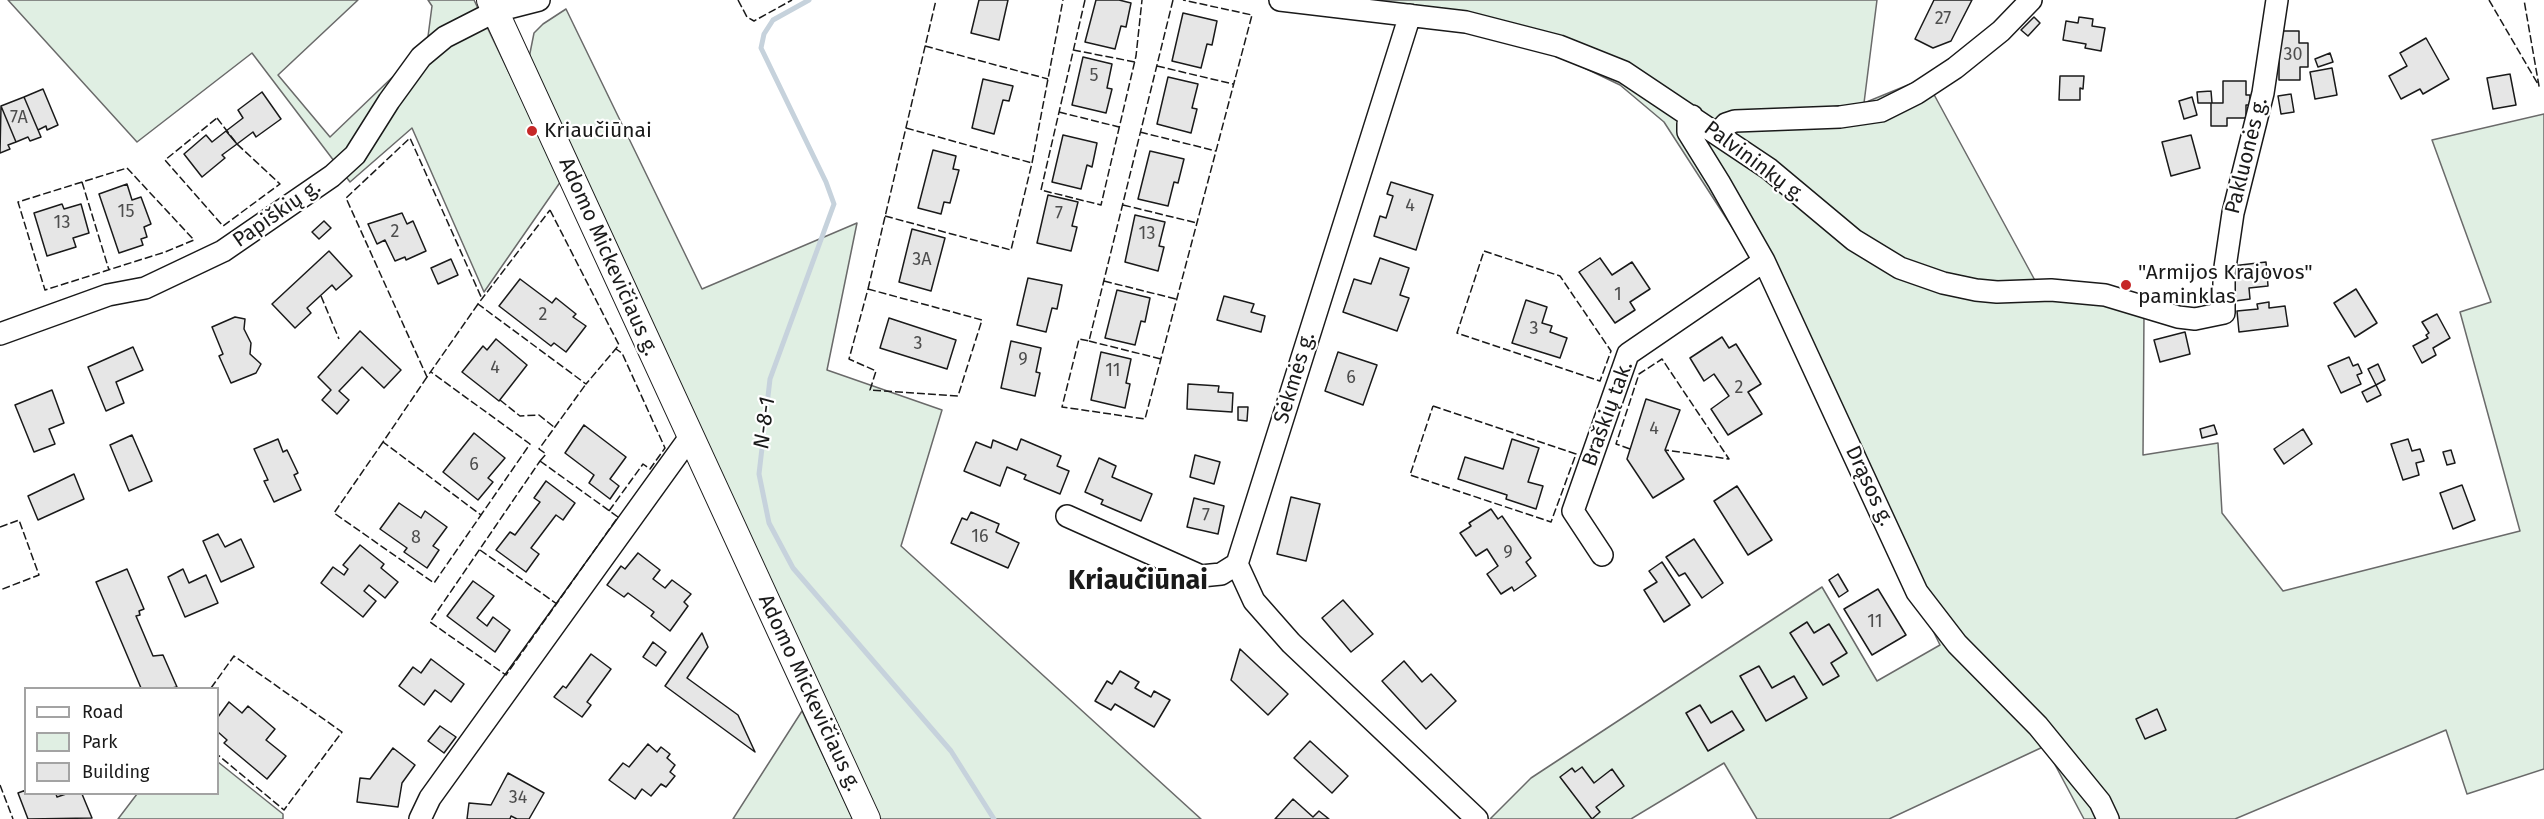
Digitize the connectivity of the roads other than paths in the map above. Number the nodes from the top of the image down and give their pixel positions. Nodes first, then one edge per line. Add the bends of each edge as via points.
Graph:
1 (538, 0) edge
2 (1280, 0) edge
3 (2031, 0) edge
4 (2277, 0) edge
5 (493, 5) edge
6 (1410, 15) junction
7 (1692, 116) junction
8 (1718, 133) junction
9 (1764, 261) junction
10 (2224, 313) joint
11 (0, 334) edge
12 (690, 437) junction
13 (1067, 516) dead end
14 (1602, 555) dead end
15 (1237, 564) junction
16 (420, 819) edge
17 (867, 819) edge
18 (1477, 819) edge
19 (2108, 819) edge

1 - 5 street, Papiškių g.
2 - 6 street, Palvininkų g.
3 - 8 street via 2001,31 1955,68 1881,111 1840,117 1735,121
4 - 10 street, Pakluonės g. via 2263,93 2232,213 2224,274
5 - 11 street, Papiškių g. via 421,57 355,155 332,176 224,252 145,288 108,295
5 - 12 main road, Adomo Mickevičiaus g.
6 - 7 street, Palvininkų g. via 1466,22 1559,46 1624,72
6 - 15 street, Sėkmės g.
7 - 8 street, Palvininkų g.
7 - 9 street, Drąsos g. via 1688,132
8 - 10 street, Palvininkų g. via 1769,169 1854,240 1900,268 1976,290 2083,291 2178,317 2195,319
9 - 14 street, Braškių tak. via 1628,354 1573,511
9 - 19 street, Drąsos g. via 1917,592 1957,644 2038,726 2100,802
12 - 16 street via 430,798
12 - 17 main road, Adomo Mickevičiaus g.
13 - 15 street via 1201,576 1221,574
15 - 18 street via 1254,601 1292,643

